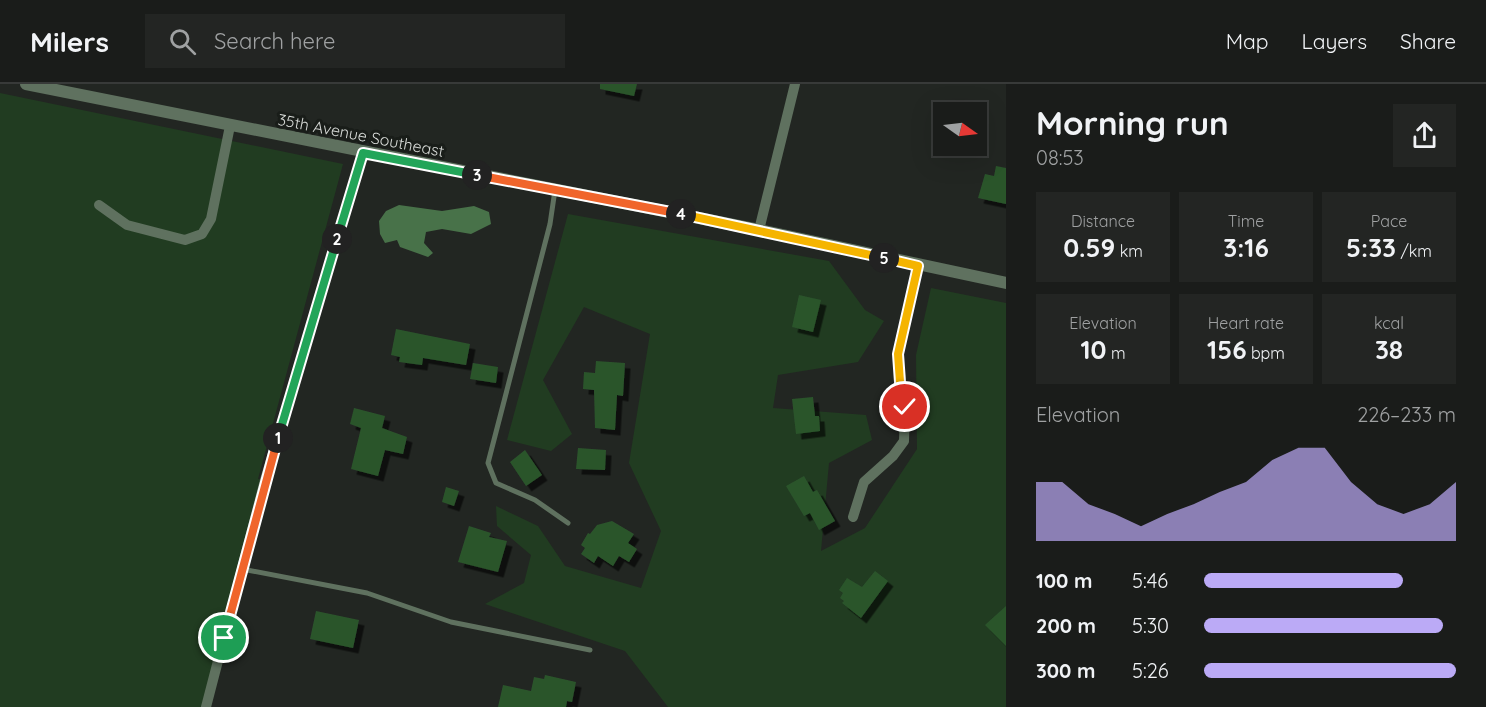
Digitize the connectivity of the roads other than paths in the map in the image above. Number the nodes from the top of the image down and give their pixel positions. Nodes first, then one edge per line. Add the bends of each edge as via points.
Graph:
1 (26, 84) edge
2 (795, 84) edge
3 (230, 126) junction
4 (363, 153) junction
5 (555, 190) junction
6 (99, 205) dead end
7 (759, 230) junction
8 (918, 266) junction
9 (1006, 283) edge
10 (853, 517) dead end
11 (568, 523) dead end
12 (242, 569) junction
13 (590, 650) dead end
14 (206, 707) edge

1 - 3 street, 35th Avenue Southeast
2 - 7 street
3 - 4 street, 35th Avenue Southeast
3 - 6 street via 211,219 202,234 185,240 127,225
4 - 5 street, 35th Avenue Southeast
4 - 12 street
5 - 7 street, 35th Avenue Southeast
5 - 11 lane via 550,224 488,463 496,483 535,500
7 - 8 street, 35th Avenue Southeast
8 - 9 street, 35th Avenue Southeast
8 - 10 street via 898,354 906,416 904,441 864,483
12 - 13 lane via 367,593 451,622
12 - 14 street

